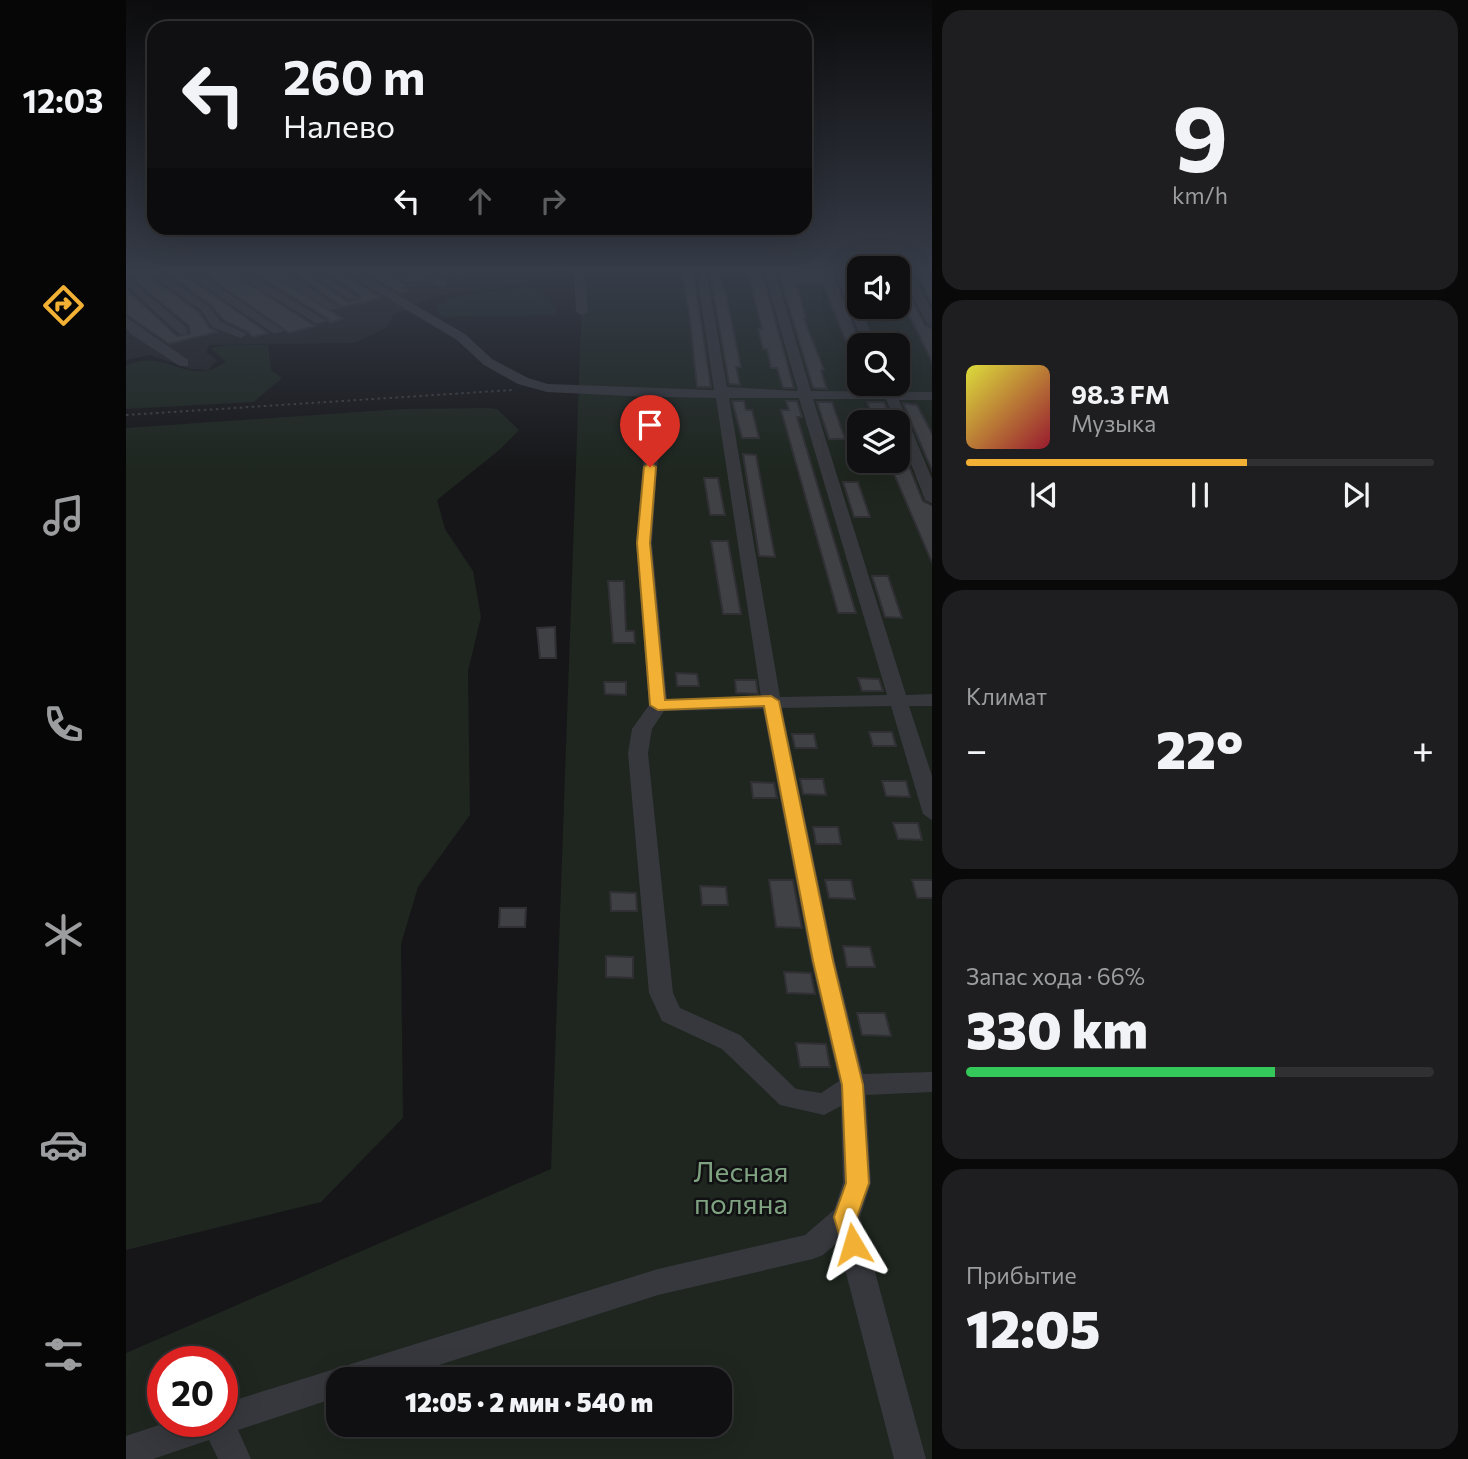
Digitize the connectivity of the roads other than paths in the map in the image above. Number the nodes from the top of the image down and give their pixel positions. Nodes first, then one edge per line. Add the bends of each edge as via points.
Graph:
1 (143, 336) edge
2 (459, 336) edge
3 (712, 336) edge
4 (788, 336) edge
5 (149, 340) junction
6 (126, 342) edge
7 (184, 363) dead end
8 (847, 392) edge
9 (656, 393) junction
10 (805, 393) junction
11 (910, 393) edge
12 (722, 394) junction
13 (932, 395) edge
14 (891, 396) edge
15 (932, 498) edge
16 (899, 700) junction
17 (932, 700) edge
18 (771, 701) junction
19 (658, 705) junction
20 (932, 811) edge
21 (932, 1082) edge
22 (853, 1085) junction
23 (846, 1217) junction
24 (386, 1367) edge
25 (326, 1386) edge
26 (238, 1415) edge
27 (171, 1437) edge
28 (225, 1437) edge
29 (126, 1452) edge
30 (234, 1459) edge
31 (909, 1459) edge

1 - 5 street
2 - 9 street via 488,362 547,388
3 - 10 street via 721,391
4 - 10 street
5 - 6 street
5 - 7 street
8 - 10 street
9 - 12 street
9 - 19 street via 644,543
10 - 12 street
10 - 16 street
11 - 13 street
12 - 18 street
14 - 15 street
16 - 17 street
16 - 18 street
16 - 20 street
18 - 19 street
18 - 22 street
19 - 22 street via 642,729 638,753 661,993 671,1014 732,1042 789,1098 824,1104
21 - 22 street
22 - 23 street via 857,1183
23 - 24 street via 813,1246 658,1282
23 - 31 street
25 - 26 street
27 - 29 street
28 - 30 street

